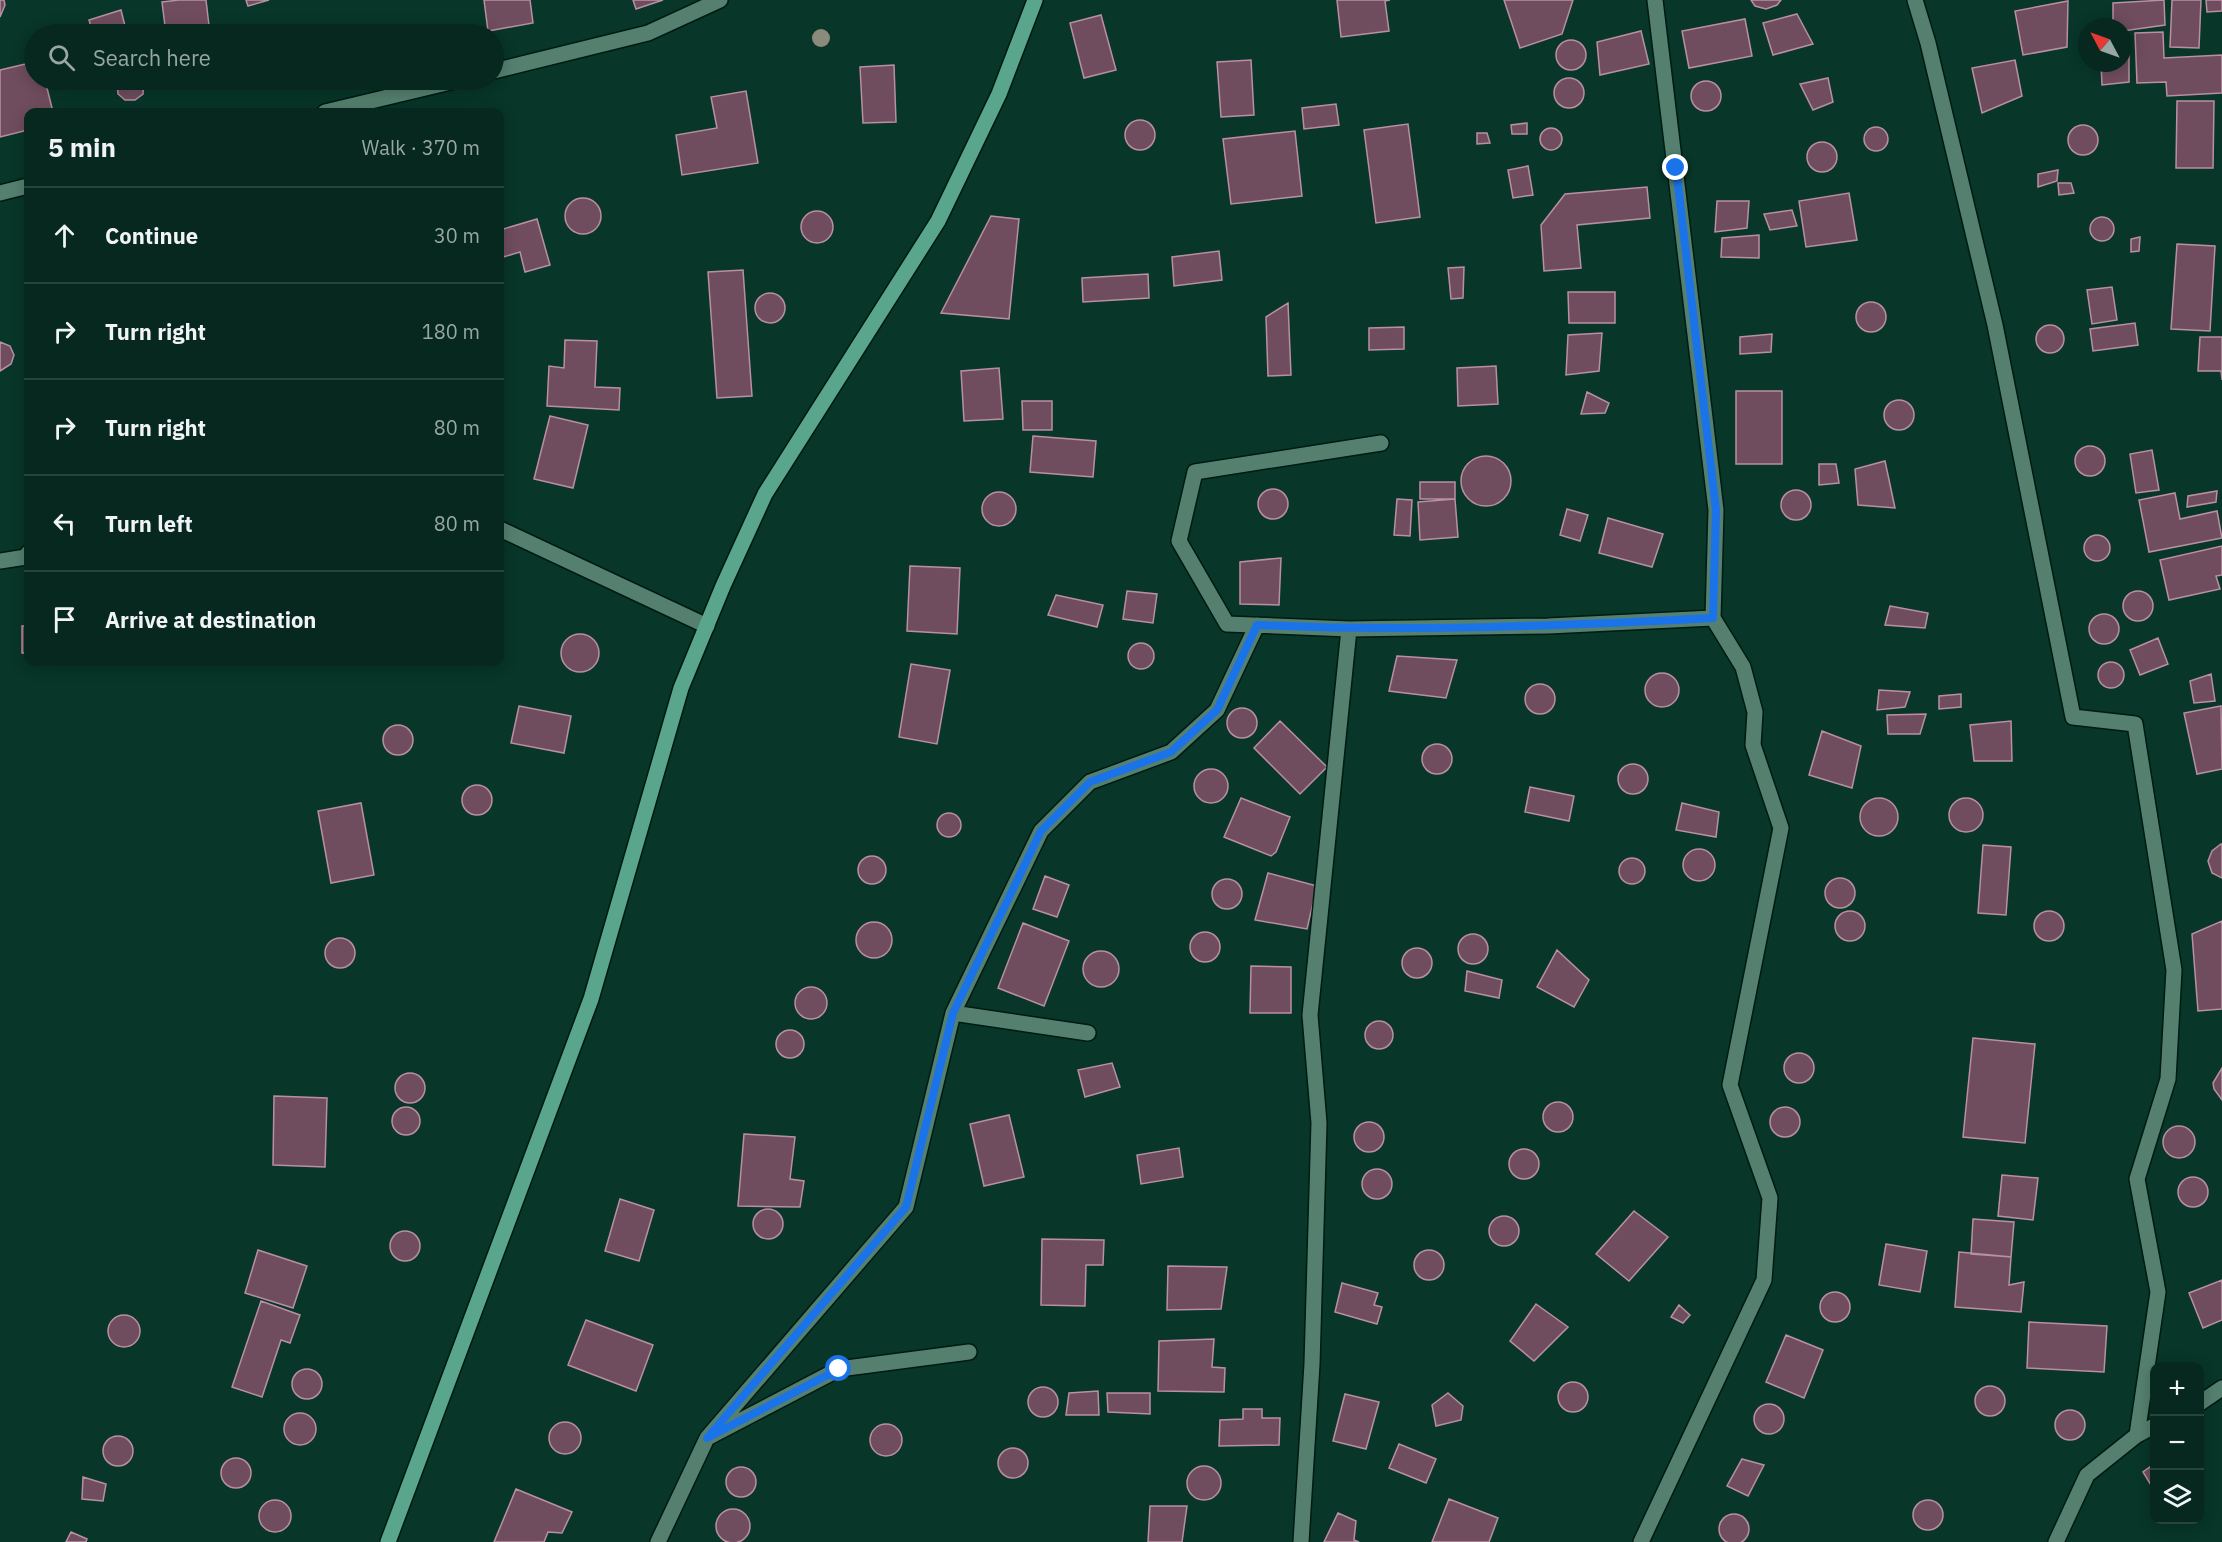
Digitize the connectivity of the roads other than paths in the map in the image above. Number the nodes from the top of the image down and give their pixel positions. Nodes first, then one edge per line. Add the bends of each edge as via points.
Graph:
1 (720, 0) edge
2 (1035, 0) edge
3 (1654, 0) edge
4 (1915, 0) edge
5 (504, 69) edge
6 (417, 90) edge
7 (342, 108) edge
8 (24, 187) edge
9 (0, 193) edge
10 (1381, 443) dead end
11 (504, 531) edge
12 (24, 557) edge
13 (0, 561) edge
14 (1713, 618) junction
15 (1257, 625) junction
16 (707, 626) junction
17 (1349, 629) junction
18 (953, 1013) junction
19 (1088, 1033) dead end
20 (969, 1352) dead end
21 (2222, 1388) edge
22 (2204, 1400) edge
23 (2150, 1428) edge
24 (2137, 1435) junction
25 (707, 1438) junction
26 (388, 1542) edge
27 (658, 1542) edge
28 (1301, 1542) edge
29 (1641, 1542) edge
30 (2056, 1542) edge

1 - 5 street via 648,33
2 - 16 main road via 999,94 938,221 765,494
3 - 14 street via 1716,510
4 - 24 street via 1995,325 2073,717 2135,724 2174,970 2168,1079 2137,1179 2158,1292
6 - 7 street
8 - 9 street
10 - 15 street via 1195,472 1179,541 1227,624
11 - 16 street
12 - 13 street
14 - 17 street via 1548,626
14 - 29 street via 1743,667 1755,712 1753,745 1781,828 1730,1085 1770,1198 1764,1280
15 - 17 street
15 - 18 street via 1217,710 1171,752 1090,782 1041,831
16 - 26 main road via 681,688 591,999
17 - 28 street via 1310,1015 1319,1123 1312,1364
18 - 19 street
18 - 25 street via 906,1207
20 - 25 street via 839,1369
21 - 22 street
23 - 24 street
24 - 30 street via 2087,1475
25 - 27 street

